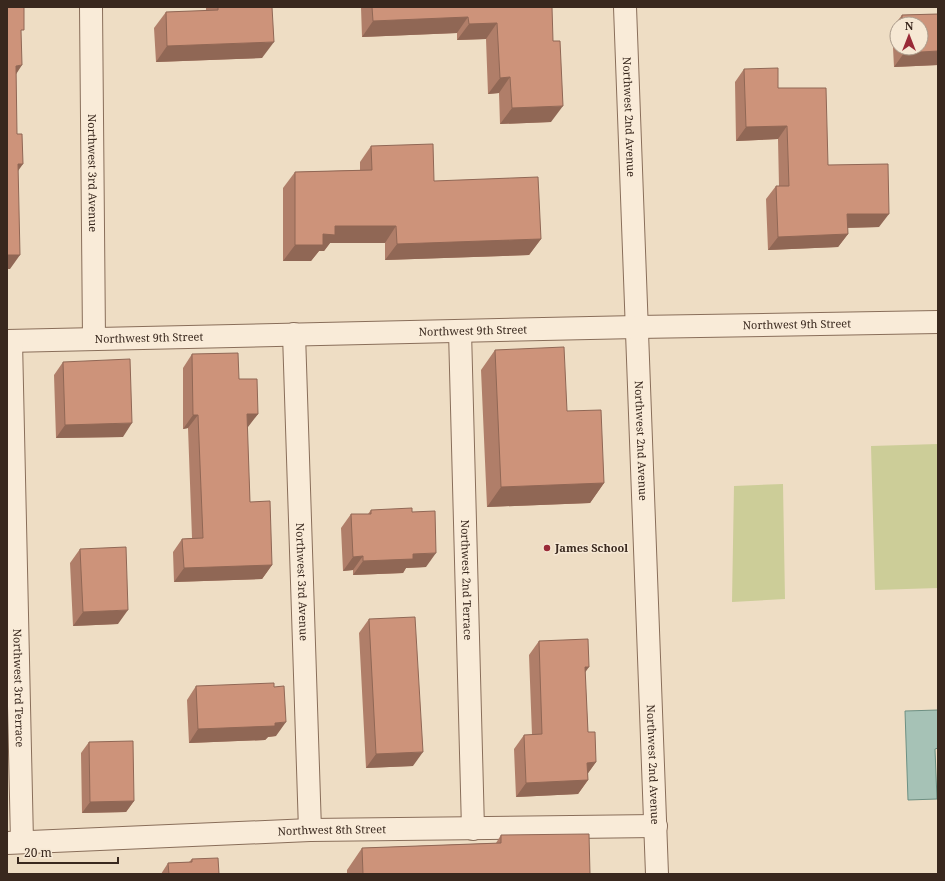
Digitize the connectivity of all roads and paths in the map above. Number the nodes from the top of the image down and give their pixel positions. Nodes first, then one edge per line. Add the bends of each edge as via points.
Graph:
1 (91, 7) edge
2 (625, 7) edge
3 (938, 322) edge
4 (637, 327) junction
5 (460, 331) junction
6 (294, 334) junction
7 (94, 339) junction
8 (9, 341) edge
9 (656, 826) junction
10 (473, 829) junction
11 (310, 830) junction
12 (14, 843) edge
13 (657, 874) edge

1 - 7 street, Northwest 3rd Avenue
2 - 4 street, Northwest 2nd Avenue
3 - 4 street, Northwest 9th Street
4 - 5 street, Northwest 9th Street
4 - 9 street, Northwest 2nd Avenue
5 - 6 street, Northwest 9th Street
5 - 10 street, Northwest 2nd Terrace
6 - 7 street, Northwest 9th Street
6 - 11 street, Northwest 3rd Avenue
7 - 8 street, Northwest 9th Street
8 - 12 street, Northwest 3rd Terrace
9 - 10 street, Northwest 8th Street
9 - 13 street, Northwest 2nd Avenue
10 - 11 street, Northwest 8th Street
11 - 12 street, Northwest 8th Street

